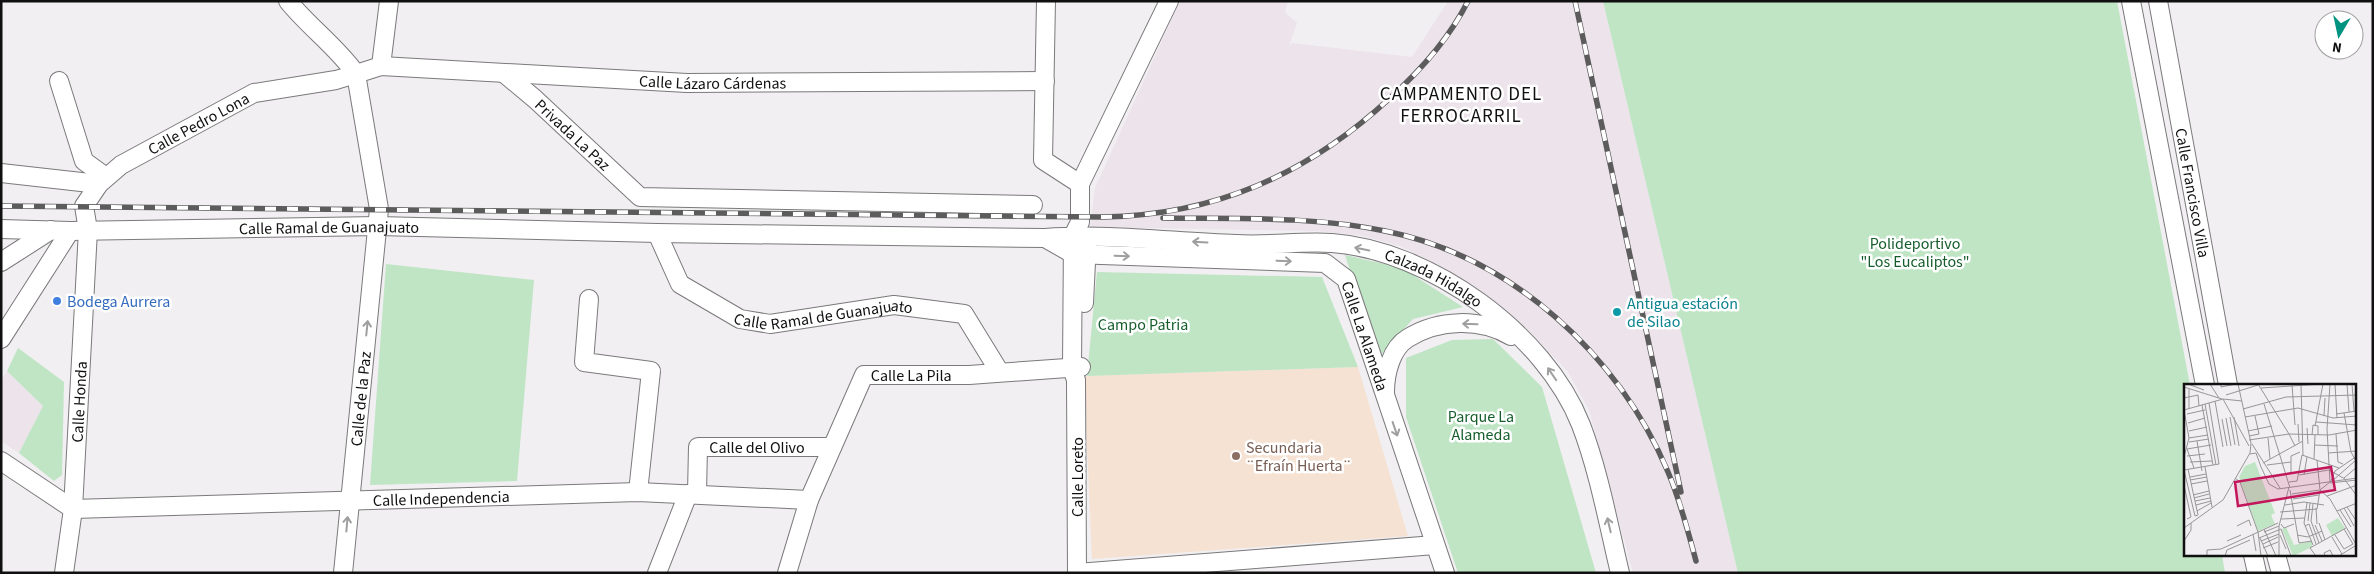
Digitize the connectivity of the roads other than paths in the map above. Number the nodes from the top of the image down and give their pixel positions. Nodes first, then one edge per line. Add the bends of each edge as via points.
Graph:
1 (288, 1) edge
2 (390, 1) edge
3 (1046, 1) edge
4 (1169, 1) edge
5 (2130, 1) edge
6 (2158, 1) edge
7 (381, 66) junction
8 (356, 74) junction
9 (506, 74) junction
10 (58, 81) dead end
11 (1045, 81) junction
12 (1, 173) edge
13 (102, 181) junction
14 (1080, 184) junction
15 (1033, 205) dead end
16 (378, 226) junction
17 (1, 230) edge
18 (51, 230) junction
19 (88, 230) junction
20 (70, 231) junction
21 (1080, 231) junction
22 (656, 233) junction
23 (1045, 238) junction
24 (1332, 243) junction
25 (1080, 254) junction
26 (1, 262) edge
27 (1325, 263) junction
28 (589, 299) dead end
29 (1, 339) edge
30 (1531, 347) junction
31 (999, 371) junction
32 (1076, 372) junction
33 (2205, 384) edge
34 (2228, 384) edge
35 (1385, 398) junction
36 (832, 447) junction
37 (1, 461) edge
38 (638, 492) junction
39 (693, 494) junction
40 (809, 500) junction
41 (349, 501) junction
42 (73, 509) junction
43 (1435, 545) junction
44 (2253, 556) edge
45 (2276, 556) edge
46 (64, 573) edge
47 (343, 573) edge
48 (657, 573) edge
49 (787, 573) edge
50 (1077, 573) edge
51 (1445, 573) edge
52 (1620, 573) edge
53 (2257, 573) edge
54 (2281, 573) edge

1 - 8 street via 305,23
2 - 7 street
3 - 11 street
4 - 14 street
5 - 33 street
6 - 34 street, Calle Francisco Villa
7 - 8 street, Calle Pedro Lona
7 - 9 street, Calle Lázaro Cárdenas
8 - 13 street, Calle Pedro Lona via 254,93 121,164
8 - 16 street, Calle de la Paz via 379,209
9 - 11 street, Calle Lázaro Cárdenas via 687,83
9 - 15 street, Privada La Paz via 640,197
10 - 13 street via 84,161
11 - 14 street via 1044,160
12 - 13 street
13 - 19 street, Calle Pedro Lona via 84,206
14 - 21 street, Calle Loreto
16 - 19 street, Calle Ramal de Guanajuato
16 - 22 street, Calle Ramal de Guanajuato
41 -> 16 street, Calle de la Paz
17 - 18 street, Calle Ramal de Guanajuato
18 - 20 street, Calle Ramal de Guanajuato
18 - 26 street
19 - 20 street, Calle Ramal de Guanajuato
19 - 42 street, Calle Honda
20 - 29 street
21 - 23 street, Calle Ramal de Guanajuato
24 -> 21 street, Calzada Hidalgo via 1238,244
21 - 25 street, Calle Loreto
22 - 23 street, Calle Ramal de Guanajuato
22 - 31 street, Calle Ramal de Guanajuato via 680,284 740,319 770,324 894,305 964,314
23 - 25 street, Calle Ramal de Guanajuato
24 - 27 street
30 -> 24 street, Calzada Hidalgo via 1479,303 1443,280 1404,260
25 -> 27 street
25 - 32 street, Calle Loreto
27 - 35 street, Calle La Alameda via 1346,279
28 - 38 street via 584,362 651,371
30 -> 35 street via 1500,329 1477,323 1454,323 1432,328 1407,338 1392,356 1385,380
52 -> 30 street, Calzada Hidalgo via 1601,492 1580,424 1567,397
31 - 32 street, Calle La Pila
31 - 36 street, Calle La Pila via 969,375 864,375
32 - 50 street, Calle Loreto
35 -> 43 street, Calle La Alameda
36 - 39 street, Calle del Olivo via 698,447
36 - 40 street, Calle La Pila
37 - 42 street
38 - 39 street, Calle Independencia
38 - 41 street, Calle Independencia
39 - 40 street, Calle Independencia
39 - 48 street
40 - 49 street, Calle La Pila
41 - 42 street, Calle Independencia
47 -> 41 street, Calle de la Paz
42 - 46 street, Calle Honda
43 - 50 street
43 - 51 street, Calle La Alameda
44 - 53 street
45 - 54 street

